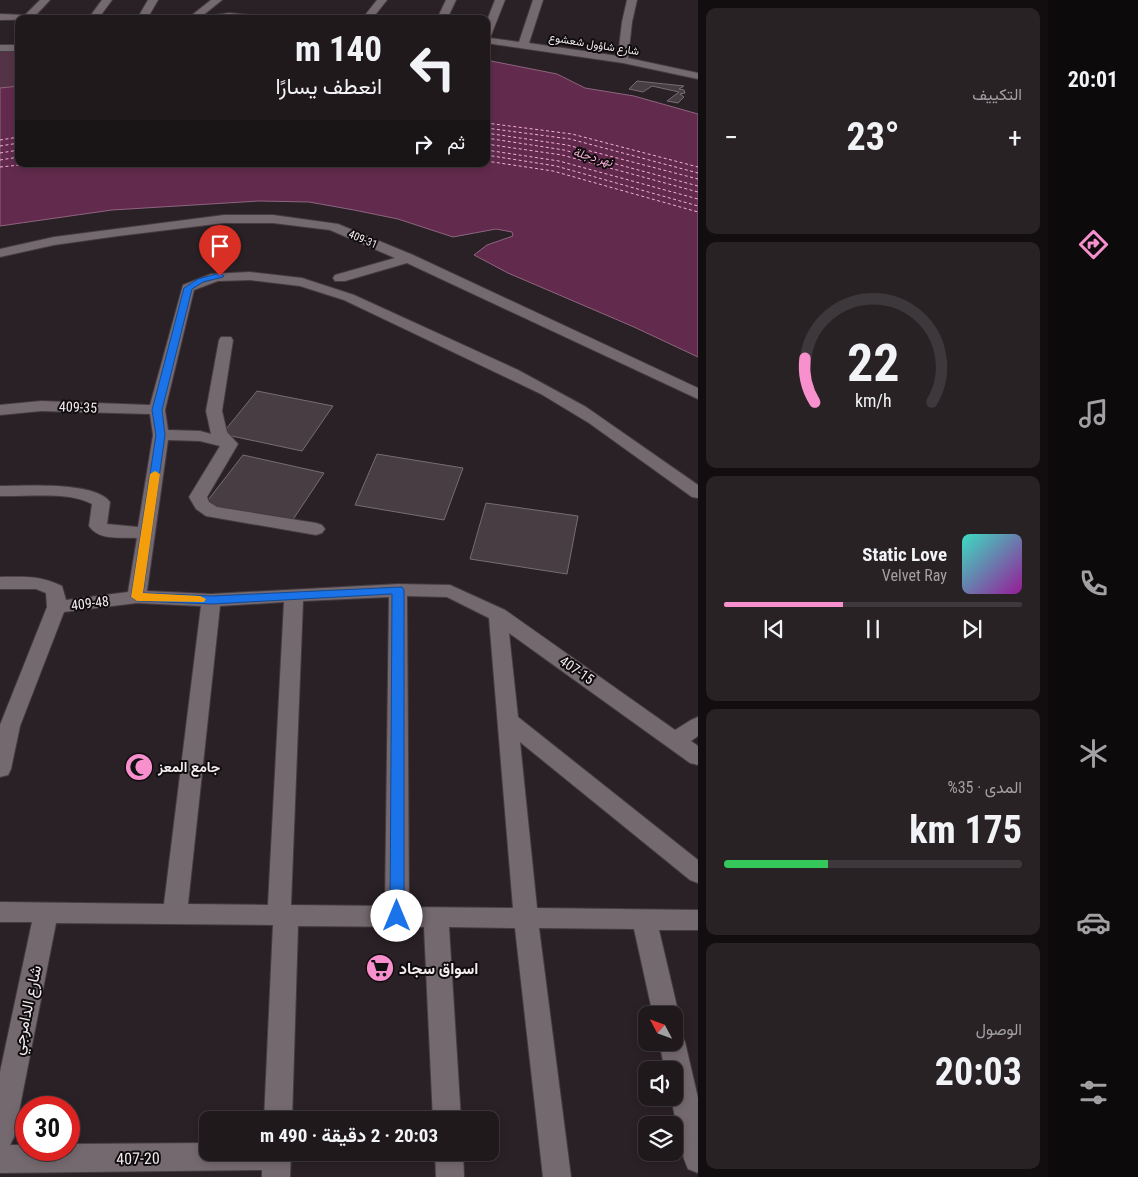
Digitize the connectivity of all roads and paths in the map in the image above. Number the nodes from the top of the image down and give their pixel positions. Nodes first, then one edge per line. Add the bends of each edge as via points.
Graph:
1 (45, 0) edge
2 (107, 0) edge
3 (153, 0) edge
4 (217, 0) edge
5 (382, 0) edge
6 (451, 0) edge
7 (500, 0) edge
8 (538, 0) edge
9 (632, 0) edge
10 (232, 6) dead end
11 (29, 15) edge
12 (96, 15) edge
13 (144, 15) edge
14 (196, 15) edge
15 (245, 15) edge
16 (370, 15) edge
17 (444, 15) edge
18 (0, 17) edge
19 (15, 20) edge
20 (15, 22) edge
21 (0, 23) edge
22 (490, 26) edge
23 (490, 41) edge
24 (523, 45) junction
25 (0, 48) edge
26 (15, 48) edge
27 (623, 60) junction
28 (698, 76) edge
29 (0, 252) edge
30 (408, 258) junction
31 (340, 278) dead end
32 (226, 340) dead end
33 (698, 394) edge
34 (0, 410) edge
35 (157, 410) junction
36 (160, 435) junction
37 (230, 444) junction
38 (0, 492) edge
39 (698, 493) edge
40 (316, 529) dead end
41 (146, 533) junction
42 (0, 583) edge
43 (398, 590) junction
44 (450, 591) joint
45 (294, 595) junction
46 (137, 597) junction
47 (212, 600) junction
48 (57, 607) junction
49 (498, 615) junction
50 (507, 720) junction
51 (698, 725) edge
52 (5, 726) edge
53 (676, 740) junction
54 (698, 756) edge
55 (0, 770) edge
56 (698, 872) edge
57 (0, 912) edge
58 (46, 913) junction
59 (174, 914) junction
60 (283, 915) junction
61 (397, 916) junction
62 (436, 917) junction
63 (526, 918) junction
64 (644, 919) junction
65 (698, 920) edge
66 (664, 1006) edge
67 (674, 1051) edge
68 (278, 1111) edge
69 (447, 1111) edge
70 (0, 1137) edge
71 (0, 1159) edge
72 (698, 1159) edge
73 (449, 1161) edge
74 (277, 1162) edge
75 (450, 1177) edge
76 (556, 1177) edge

1 - 11 street
2 - 12 street
3 - 13 street
4 - 14 street
5 - 16 street
6 - 17 street
7 - 22 street
8 - 24 street
9 - 27 street
10 - 15 street
18 - 19 street
20 - 21 street
23 - 24 street, شارع شاؤول شعشوع
24 - 27 street, شارع شاؤول شعشوع
25 - 26 street
27 - 28 street, شارع شاؤول شعشوع
29 - 30 street, 409-31 via 118,232 250,218 333,227
30 - 31 street
30 - 33 street, 409-31
32 - 37 street via 214,411 219,434
34 - 35 street, 409-35 via 42,406
35 - 36 street
35 - 39 street via 188,288 220,276 286,279 316,285 371,306 523,378 579,410
36 - 37 street via 200,436
36 - 41 street
37 - 40 street via 198,497 202,505 212,512
38 - 41 street via 82,493 101,502 98,526 106,531
41 - 46 street
42 - 48 street, 409-48 via 39,583 55,590
43 - 44 street, 409-48
43 - 45 street, 409-48
43 - 61 street
44 - 49 street, 407-15
45 - 47 street, 409-48
45 - 60 street
46 - 47 street, 409-48
46 - 48 street, 409-48
47 - 59 street
48 - 52 street
49 - 50 street
49 - 53 street, 407-15
50 - 56 street
50 - 63 street
51 - 53 street
52 - 55 street
53 - 54 street, 407-15
57 - 58 street
58 - 59 street
58 - 70 street, شارع الدامرجي
59 - 60 street
60 - 61 street
60 - 68 street
61 - 62 street
62 - 63 street
62 - 69 street
63 - 64 street
63 - 76 street
64 - 65 street
64 - 66 street
67 - 72 street
71 - 74 street, 407-20
73 - 75 street

